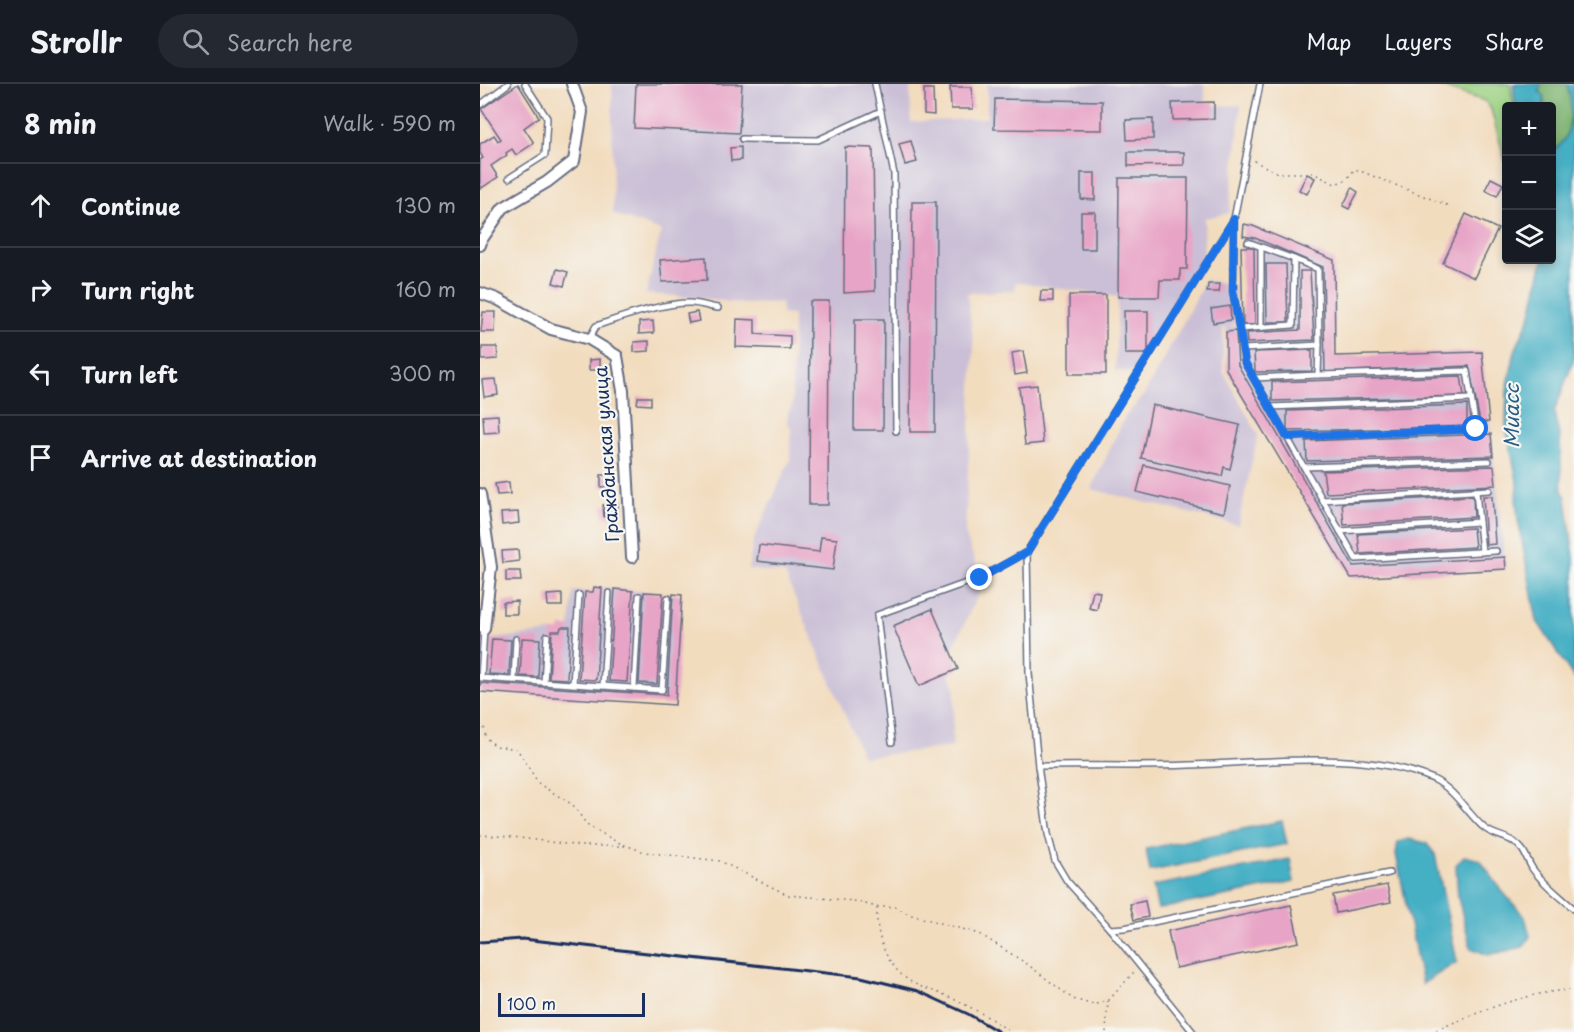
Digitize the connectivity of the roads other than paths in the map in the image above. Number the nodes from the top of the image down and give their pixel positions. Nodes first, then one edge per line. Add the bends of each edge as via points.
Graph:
1 (508, 84) edge
2 (525, 84) edge
3 (572, 84) edge
4 (875, 84) edge
5 (1260, 84) edge
6 (480, 105) edge
7 (881, 111) junction
8 (742, 139) dead end
9 (509, 178) dead end
10 (1234, 219) junction
11 (481, 241) edge
12 (1248, 242) dead end
13 (1261, 247) junction
14 (1294, 259) junction
15 (480, 293) edge
16 (718, 308) dead end
17 (1261, 327) junction
18 (1240, 329) junction
19 (589, 339) junction
20 (1319, 345) junction
21 (1243, 349) junction
22 (1318, 375) junction
23 (1254, 378) junction
24 (1471, 399) junction
25 (1270, 407) junction
26 (896, 431) dead end
27 (1287, 437) junction
28 (1489, 460) dead end
29 (1304, 467) junction
30 (1489, 490) dead end
31 (1476, 491) junction
32 (480, 494) edge
33 (1322, 500) junction
34 (1479, 522) junction
35 (1340, 531) junction
36 (1496, 551) dead end
37 (1027, 552) junction
38 (1482, 552) junction
39 (632, 557) dead end
40 (609, 593) dead end
41 (579, 595) dead end
42 (639, 596) dead end
43 (668, 598) dead end
44 (484, 628) joint
45 (547, 636) dead end
46 (516, 639) dead end
47 (514, 680) junction
48 (544, 682) junction
49 (573, 684) junction
50 (603, 686) junction
51 (634, 688) junction
52 (892, 742) dead end
53 (1038, 766) junction
54 (1389, 873) dead end
55 (1574, 909) edge
56 (1110, 929) junction
57 (1193, 1032) edge

1 - 6 lane
2 - 9 lane via 547,118 545,155
3 - 11 street via 582,112 574,161 503,208
4 - 7 lane
5 - 10 lane
7 - 8 lane via 818,140
7 - 26 lane via 894,174
10 - 18 lane via 1233,291
10 - 37 lane
12 - 13 lane
13 - 14 lane
13 - 17 lane
14 - 17 lane via 1293,325
14 - 20 lane via 1318,269
15 - 19 street, Гражданская улица via 551,329
16 - 19 lane via 691,303 620,317 596,326
17 - 18 lane
18 - 21 lane
19 - 39 street, Гражданская улица via 617,356 623,392
20 - 21 lane
20 - 22 lane
21 - 23 lane via 1245,363
22 - 23 lane
22 - 24 lane via 1467,371
23 - 25 lane
24 - 25 lane
24 - 27 lane via 1476,429
25 - 27 lane
27 - 29 lane
28 - 29 lane
29 - 33 lane
30 - 31 lane
31 - 33 lane
31 - 34 lane
32 - 44 street via 491,567
33 - 35 lane
34 - 35 lane
34 - 38 lane
35 - 38 lane via 1356,559
36 - 38 lane
37 - 52 lane via 980,578 877,615
37 - 53 lane via 1029,673
40 - 50 lane
41 - 49 lane
42 - 51 lane
43 - 51 lane via 662,690
44 - 47 lane via 481,678
45 - 48 lane
46 - 47 lane
47 - 48 lane
48 - 49 lane
49 - 50 lane
50 - 51 lane
53 - 55 lane via 1317,760 1405,770 1435,780 1456,796 1483,827 1514,841 1525,852 1531,867
53 - 56 lane via 1055,861 1067,881
54 - 56 lane
56 - 57 lane

